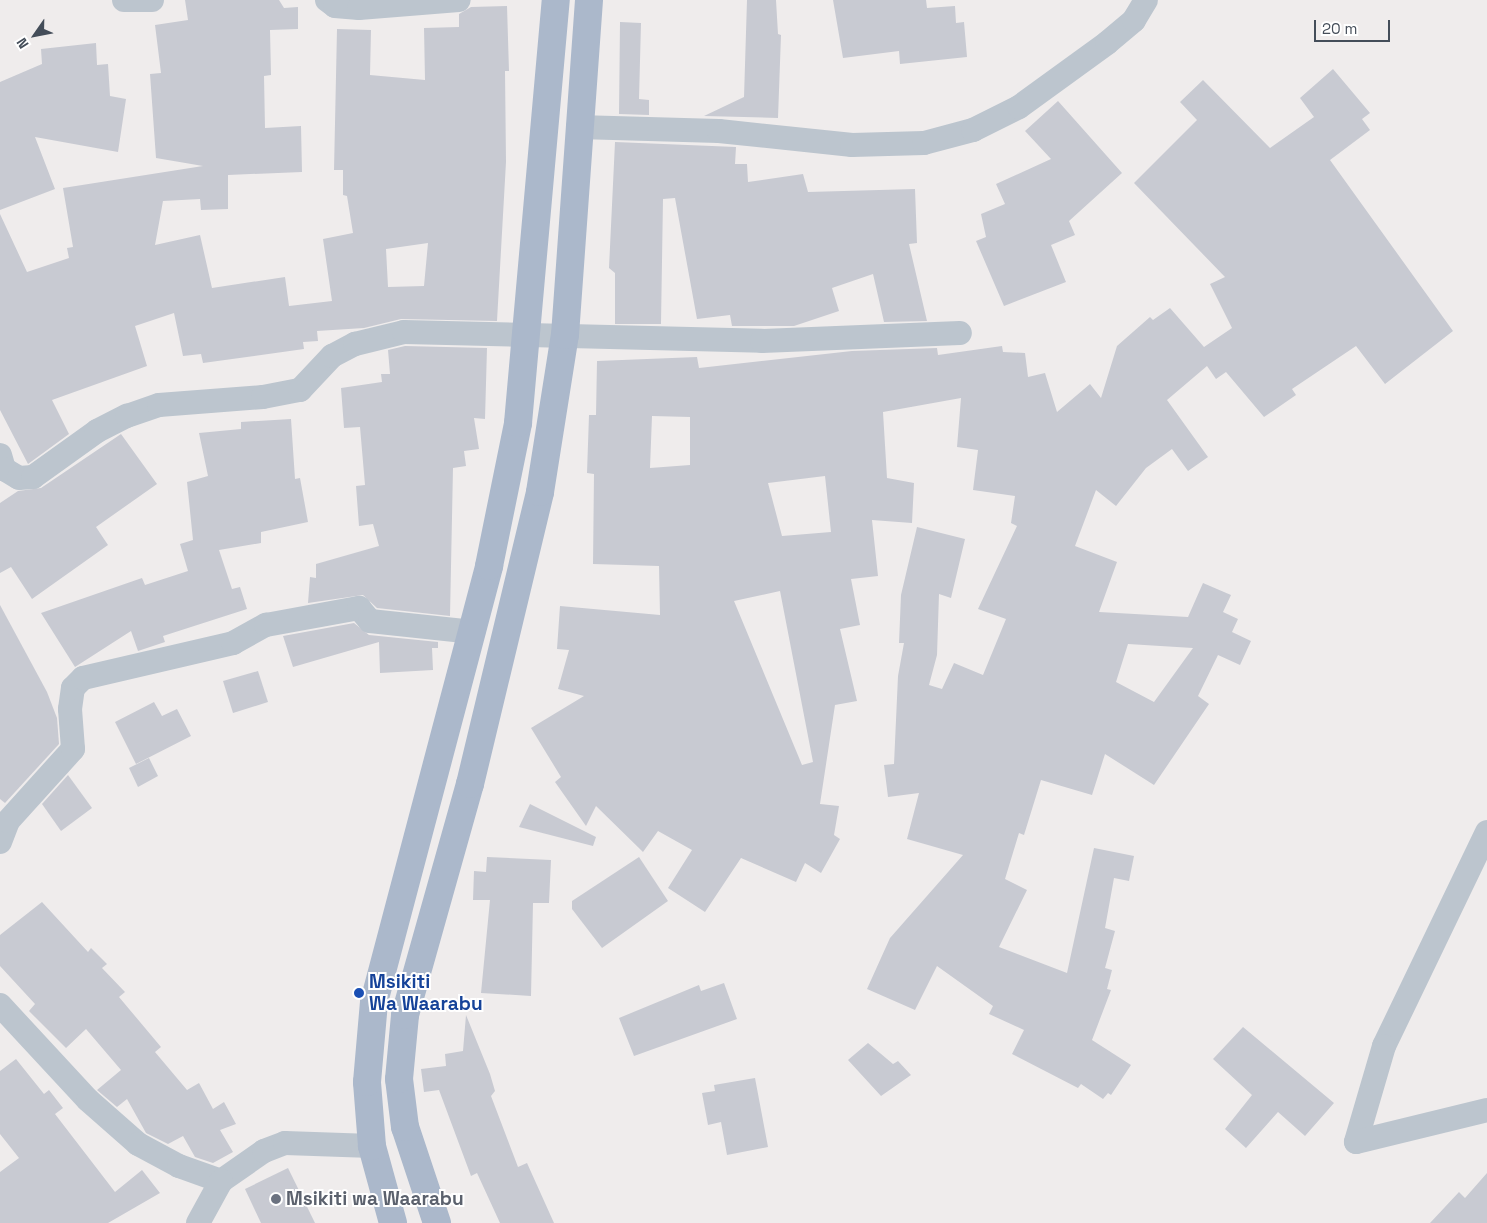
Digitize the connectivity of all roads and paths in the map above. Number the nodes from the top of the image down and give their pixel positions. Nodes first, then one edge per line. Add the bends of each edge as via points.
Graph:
1 (124, 0) edge
2 (152, 0) edge
3 (328, 0) edge
4 (459, 0) edge
5 (556, 0) edge
6 (589, 0) edge
7 (1146, 0) edge
8 (578, 127) junction
9 (527, 333) junction
10 (960, 333) dead end
11 (565, 335) junction
12 (0, 455) edge
13 (473, 632) junction
14 (1487, 832) edge
15 (0, 842) edge
16 (0, 1005) edge
17 (1487, 1110) edge
18 (372, 1146) junction
19 (221, 1180) junction
20 (198, 1223) edge
21 (393, 1223) edge
22 (437, 1223) edge

1 - 2 street
3 - 4 street via 335,6 359,8
5 - 9 main road
6 - 8 main road
7 - 8 street via 1128,26 1019,107 973,130 924,143 852,145 719,131
8 - 11 main road
9 - 11 street
9 - 12 street via 404,332 355,344 332,356 300,390 263,397 159,405 97,431 33,477 19,478 4,469
9 - 13 main road via 518,422
10 - 11 street via 762,341
11 - 22 main road via 540,492 514,610 405,1015 398,1079 405,1128
13 - 15 street via 370,621 359,608 266,625 232,643 83,678 73,688 70,709 73,748 8,821
13 - 18 main road via 374,1002 367,1082
14 - 17 street via 1384,1046 1356,1142
16 - 19 street via 88,1100 138,1144
18 - 19 street via 285,1143 264,1151
18 - 21 main road
19 - 20 street

